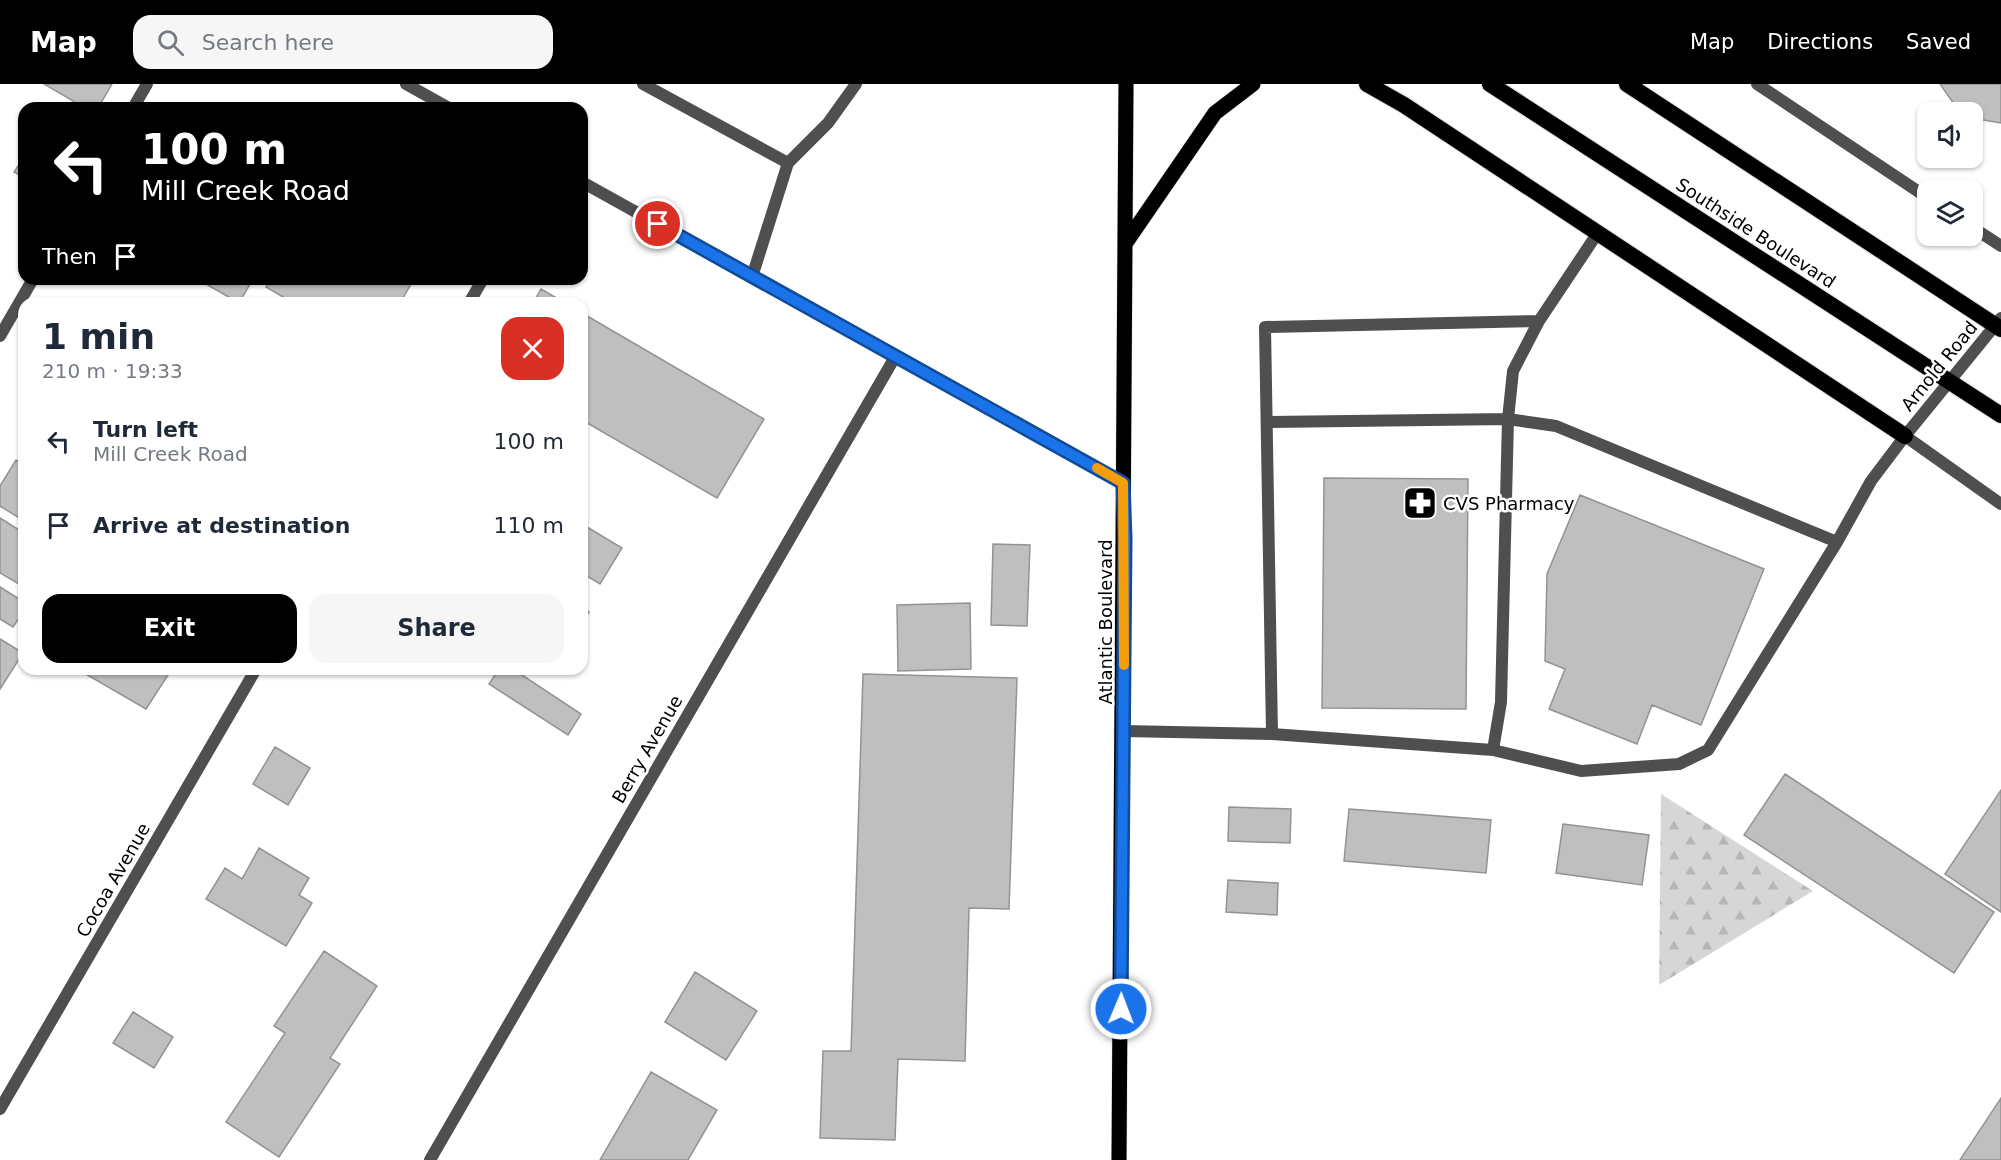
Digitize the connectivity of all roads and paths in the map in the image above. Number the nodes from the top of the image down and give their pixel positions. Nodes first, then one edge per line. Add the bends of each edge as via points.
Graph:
1 (147, 84) edge
2 (406, 84) edge
3 (643, 84) edge
4 (856, 84) edge
5 (1126, 84) edge
6 (1253, 84) edge
7 (1367, 84) edge
8 (1490, 84) edge
9 (1627, 84) edge
10 (1757, 84) edge
11 (136, 102) edge
12 (438, 102) edge
13 (788, 163) junction
14 (588, 185) edge
15 (1917, 191) edge
16 (1597, 234) junction
17 (1983, 234) edge
18 (1125, 244) junction
19 (2001, 246) edge
20 (752, 277) junction
21 (18, 305) edge
22 (1539, 321) junction
23 (1999, 324) edge
24 (0, 336) edge
25 (896, 357) junction
26 (1951, 382) junction
27 (2001, 415) edge
28 (1508, 419) junction
29 (1266, 422) junction
30 (1905, 436) junction
31 (1123, 483) junction
32 (2001, 504) edge
33 (1838, 542) junction
34 (253, 675) edge
35 (1123, 731) junction
36 (1272, 734) junction
37 (1493, 750) junction
38 (0, 1109) edge
39 (430, 1160) edge
40 (1119, 1160) edge

1 - 11 street
2 - 12 street
3 - 13 street
4 - 13 street via 828,123
5 - 18 main road, Atlantic Boulevard
6 - 18 main road via 1215,113
7 - 16 highway
8 - 26 highway, Southside Boulevard
9 - 23 highway
10 - 15 street
13 - 20 street
14 - 20 street
16 - 22 street
16 - 30 highway
17 - 19 street
18 - 31 main road, Atlantic Boulevard
20 - 25 street
21 - 24 street
22 - 28 street via 1513,371
22 - 29 street via 1265,327
23 - 26 street, Arnold Road
25 - 31 street
25 - 39 street, Berry Avenue
26 - 27 highway, Southside Boulevard
26 - 30 street, Arnold Road
28 - 29 street
28 - 33 street via 1556,426
28 - 37 street via 1501,702
29 - 36 street
30 - 32 street
30 - 33 street, Arnold Road via 1871,481
31 - 35 main road, Atlantic Boulevard
33 - 37 street, Arnold Road via 1708,750 1679,764 1581,771
34 - 38 street, Cocoa Avenue
35 - 36 street, Arnold Road
35 - 40 main road, Atlantic Boulevard
36 - 37 street, Arnold Road

